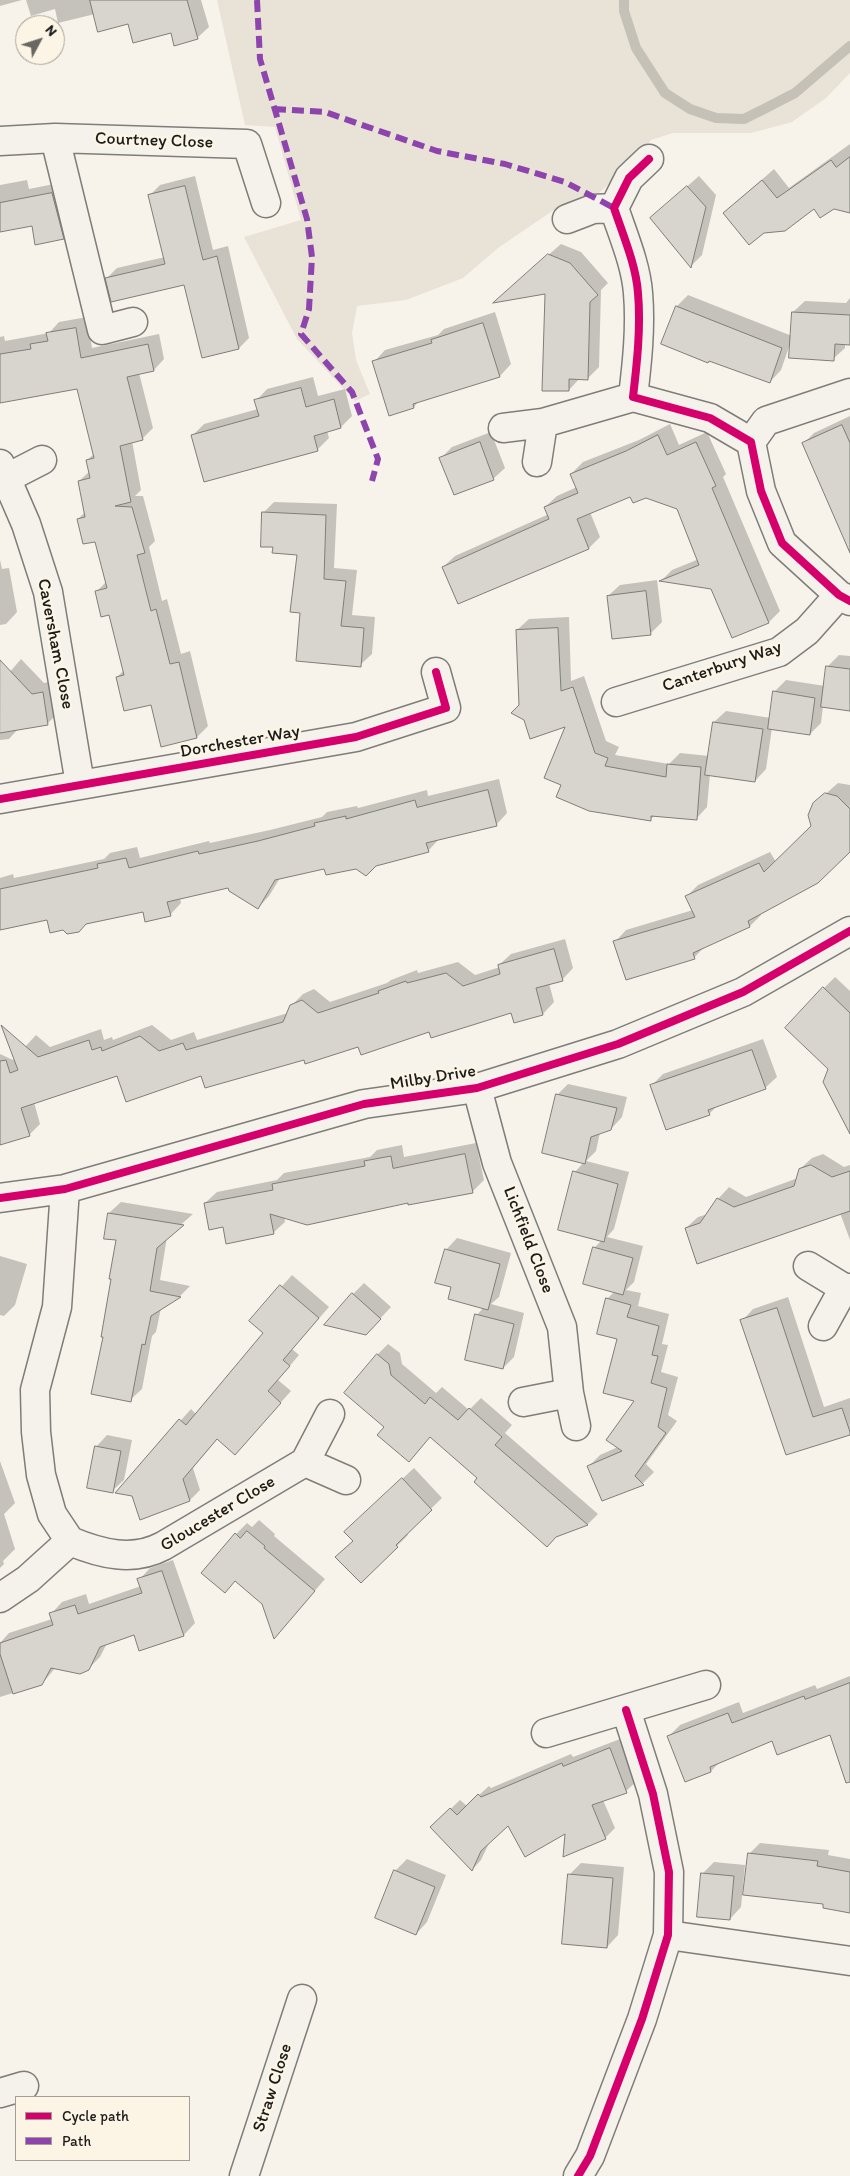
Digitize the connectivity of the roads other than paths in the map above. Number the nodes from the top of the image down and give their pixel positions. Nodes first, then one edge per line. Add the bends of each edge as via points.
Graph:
1 (55, 138) junction
2 (0, 141) edge
3 (649, 159) dead end
4 (266, 203) dead end
5 (614, 208) junction
6 (567, 219) dead end
7 (133, 322) dead end
8 (850, 393) edge
9 (633, 397) junction
10 (543, 423) junction
11 (503, 428) dead end
12 (751, 442) junction
13 (42, 460) dead end
14 (537, 462) dead end
15 (4, 471) edge
16 (844, 598) edge
17 (436, 672) dead end
18 (616, 702) dead end
19 (80, 784) junction
20 (0, 799) edge
21 (850, 931) edge
22 (477, 1088) junction
23 (65, 1189) junction
24 (0, 1198) edge
25 (808, 1266) dead end
26 (847, 1288) edge
27 (823, 1326) dead end
28 (569, 1393) junction
29 (523, 1402) dead end
30 (330, 1414) dead end
31 (576, 1426) dead end
32 (304, 1462) junction
33 (346, 1480) dead end
34 (70, 1541) junction
35 (0, 1598) edge
36 (706, 1684) dead end
37 (626, 1710) junction
38 (546, 1733) dead end
39 (668, 1935) junction
40 (850, 1961) edge
41 (302, 1999) dead end
42 (244, 2176) edge
43 (578, 2176) edge

1 - 2 street, Courtney Close
1 - 4 street, Courtney Close via 246,144
1 - 7 street via 102,330
3 - 5 street via 630,178
5 - 6 street via 593,209
5 - 9 street via 638,292
8 - 12 street via 766,421
9 - 10 street
9 - 12 street via 710,418
10 - 11 street
10 - 14 street
12 - 16 street, Canterbury Way via 762,492 782,544
13 - 15 street, Caversham Close
15 - 19 street, Caversham Close via 26,524 48,592
16 - 18 street, Canterbury Way via 807,632 779,652
17 - 19 street, Dorchester Way via 446,708 356,738
19 - 20 street, Dorchester Way
21 - 22 street, Milby Drive via 743,992 618,1044
22 - 23 street, Milby Drive via 364,1104
22 - 28 street, Lichfield Close via 497,1163 562,1327
23 - 24 street, Milby Drive
23 - 34 street via 57,1307 34,1390 41,1475 52,1514
25 - 26 street
26 - 27 street
28 - 29 street
28 - 31 street, Lichfield Close
30 - 32 street
32 - 33 street
32 - 34 street, Gloucester Close via 150,1553 121,1556
34 - 35 street via 28,1579
36 - 37 street
37 - 38 street
37 - 39 street via 653,1794 669,1872
39 - 40 street
39 - 43 street via 642,2019 590,2156
41 - 42 street, Straw Close

